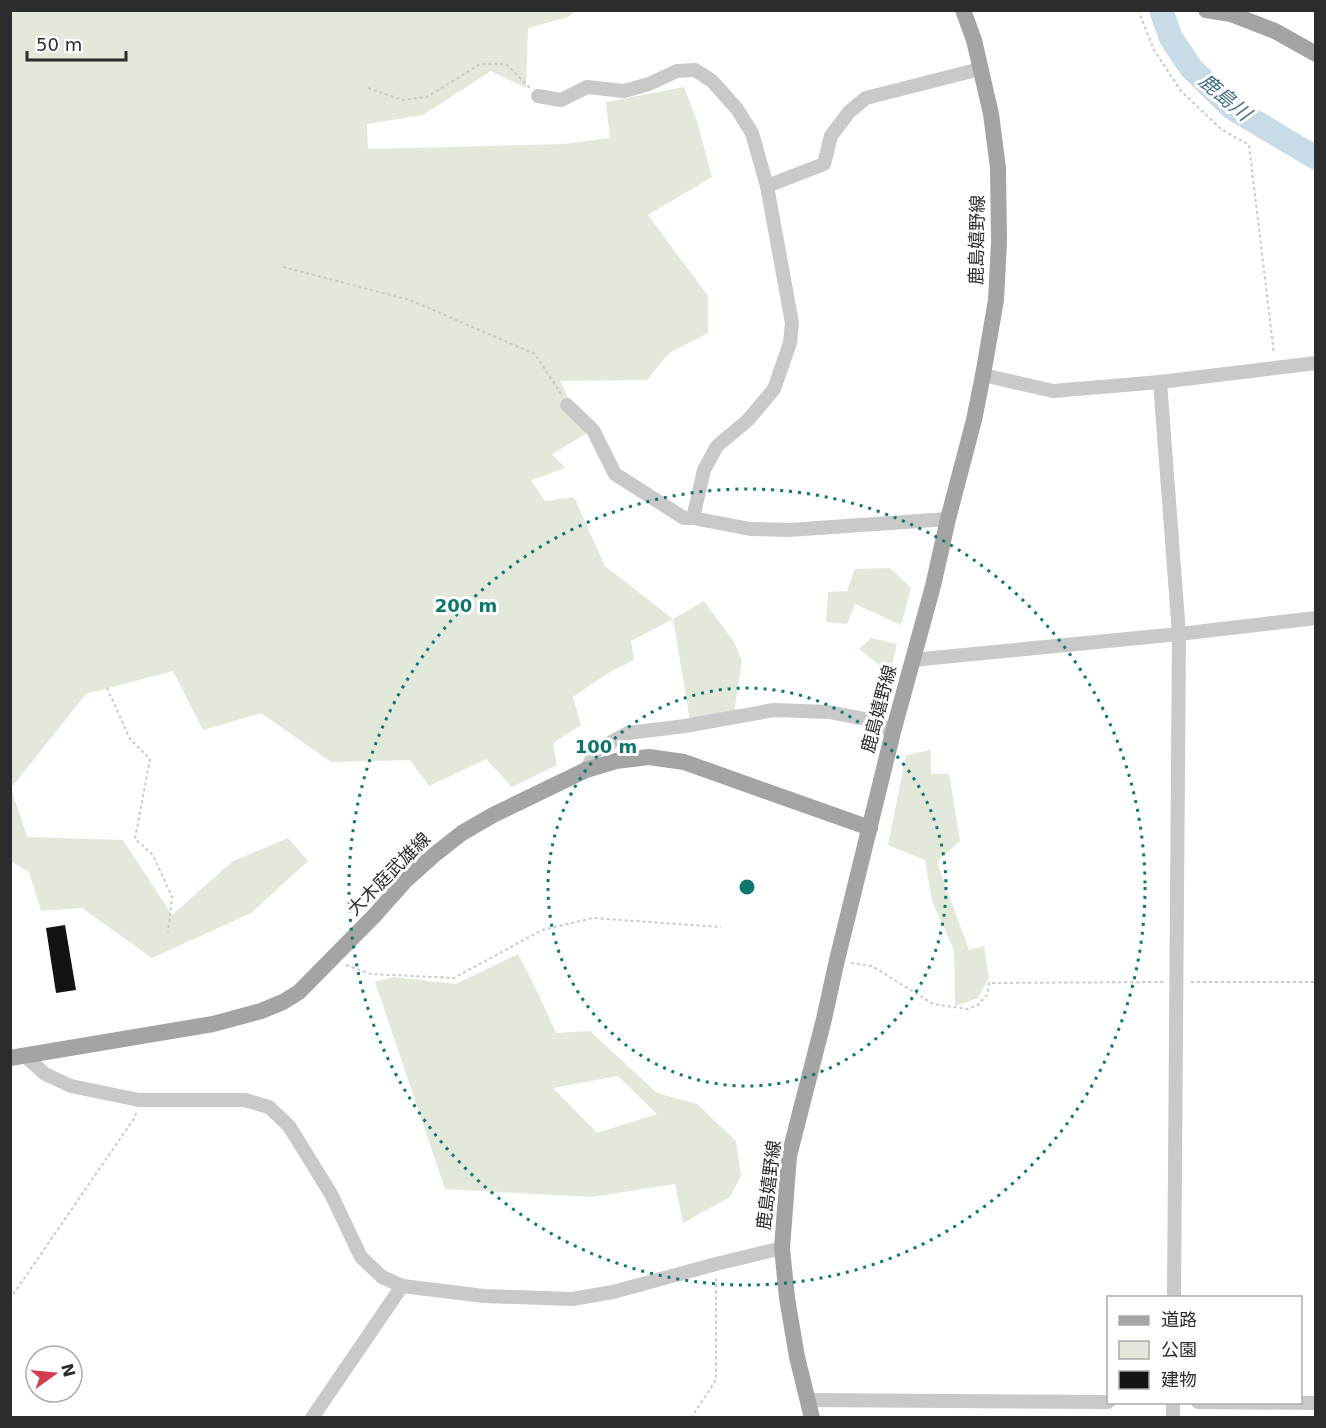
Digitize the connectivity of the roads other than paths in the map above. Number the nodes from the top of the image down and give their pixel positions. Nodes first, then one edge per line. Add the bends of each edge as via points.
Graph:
1 (963, 10) edge
2 (1206, 10) edge
3 (1316, 54) edge
4 (980, 69) junction
5 (538, 96) road end
6 (767, 186) junction
7 (1316, 363) edge
8 (983, 375) junction
9 (1160, 382) junction
10 (567, 405) road end
11 (693, 518) junction
12 (948, 519) junction
13 (1316, 618) edge
14 (1179, 634) junction
15 (912, 660) junction
16 (893, 732) junction
17 (585, 770) junction
18 (870, 828) junction
19 (17, 1056) edge
20 (782, 1248) junction
21 (402, 1286) junction
22 (1174, 1296) edge
23 (808, 1400) junction
24 (1107, 1402) edge
25 (312, 1418) edge
26 (812, 1418) edge

1 - 4 main road, 鹿島嬉野線
2 - 3 main road via 1231,14 1275,31
4 - 6 street via 866,98 849,112 831,136 824,164
4 - 8 main road, 鹿島嬉野線 via 998,168 999,242 996,300
5 - 6 street via 561,100 587,87 624,91 676,71 695,70 712,81 752,133
6 - 11 street via 792,323 790,343 774,389 748,420 717,446 704,470
7 - 9 street
8 - 9 street via 1053,391
8 - 12 main road, 鹿島嬉野線
9 - 14 street
10 - 11 street via 593,430 615,474 684,518
11 - 12 street via 750,529 789,530
12 - 15 main road, 鹿島嬉野線
13 - 14 street
14 - 15 street
14 - 22 street
15 - 16 main road, 鹿島嬉野線
16 - 17 street via 870,720 829,712 774,710 628,733 597,750
16 - 18 main road, 鹿島嬉野線
17 - 18 main road, 大木庭武雄線 via 649,757 684,762
17 - 19 main road, 大木庭武雄線 via 462,833 406,880 332,960 283,1002 213,1024
18 - 20 main road, 鹿島嬉野線 via 789,1156
19 - 21 street via 71,1086 139,1100 245,1100 269,1107 289,1125 325,1184 361,1257 382,1277
20 - 21 street via 572,1299 484,1296
20 - 23 main road, 鹿島嬉野線 via 793,1337
21 - 25 street
23 - 24 street
23 - 26 main road, 鹿島嬉野線

